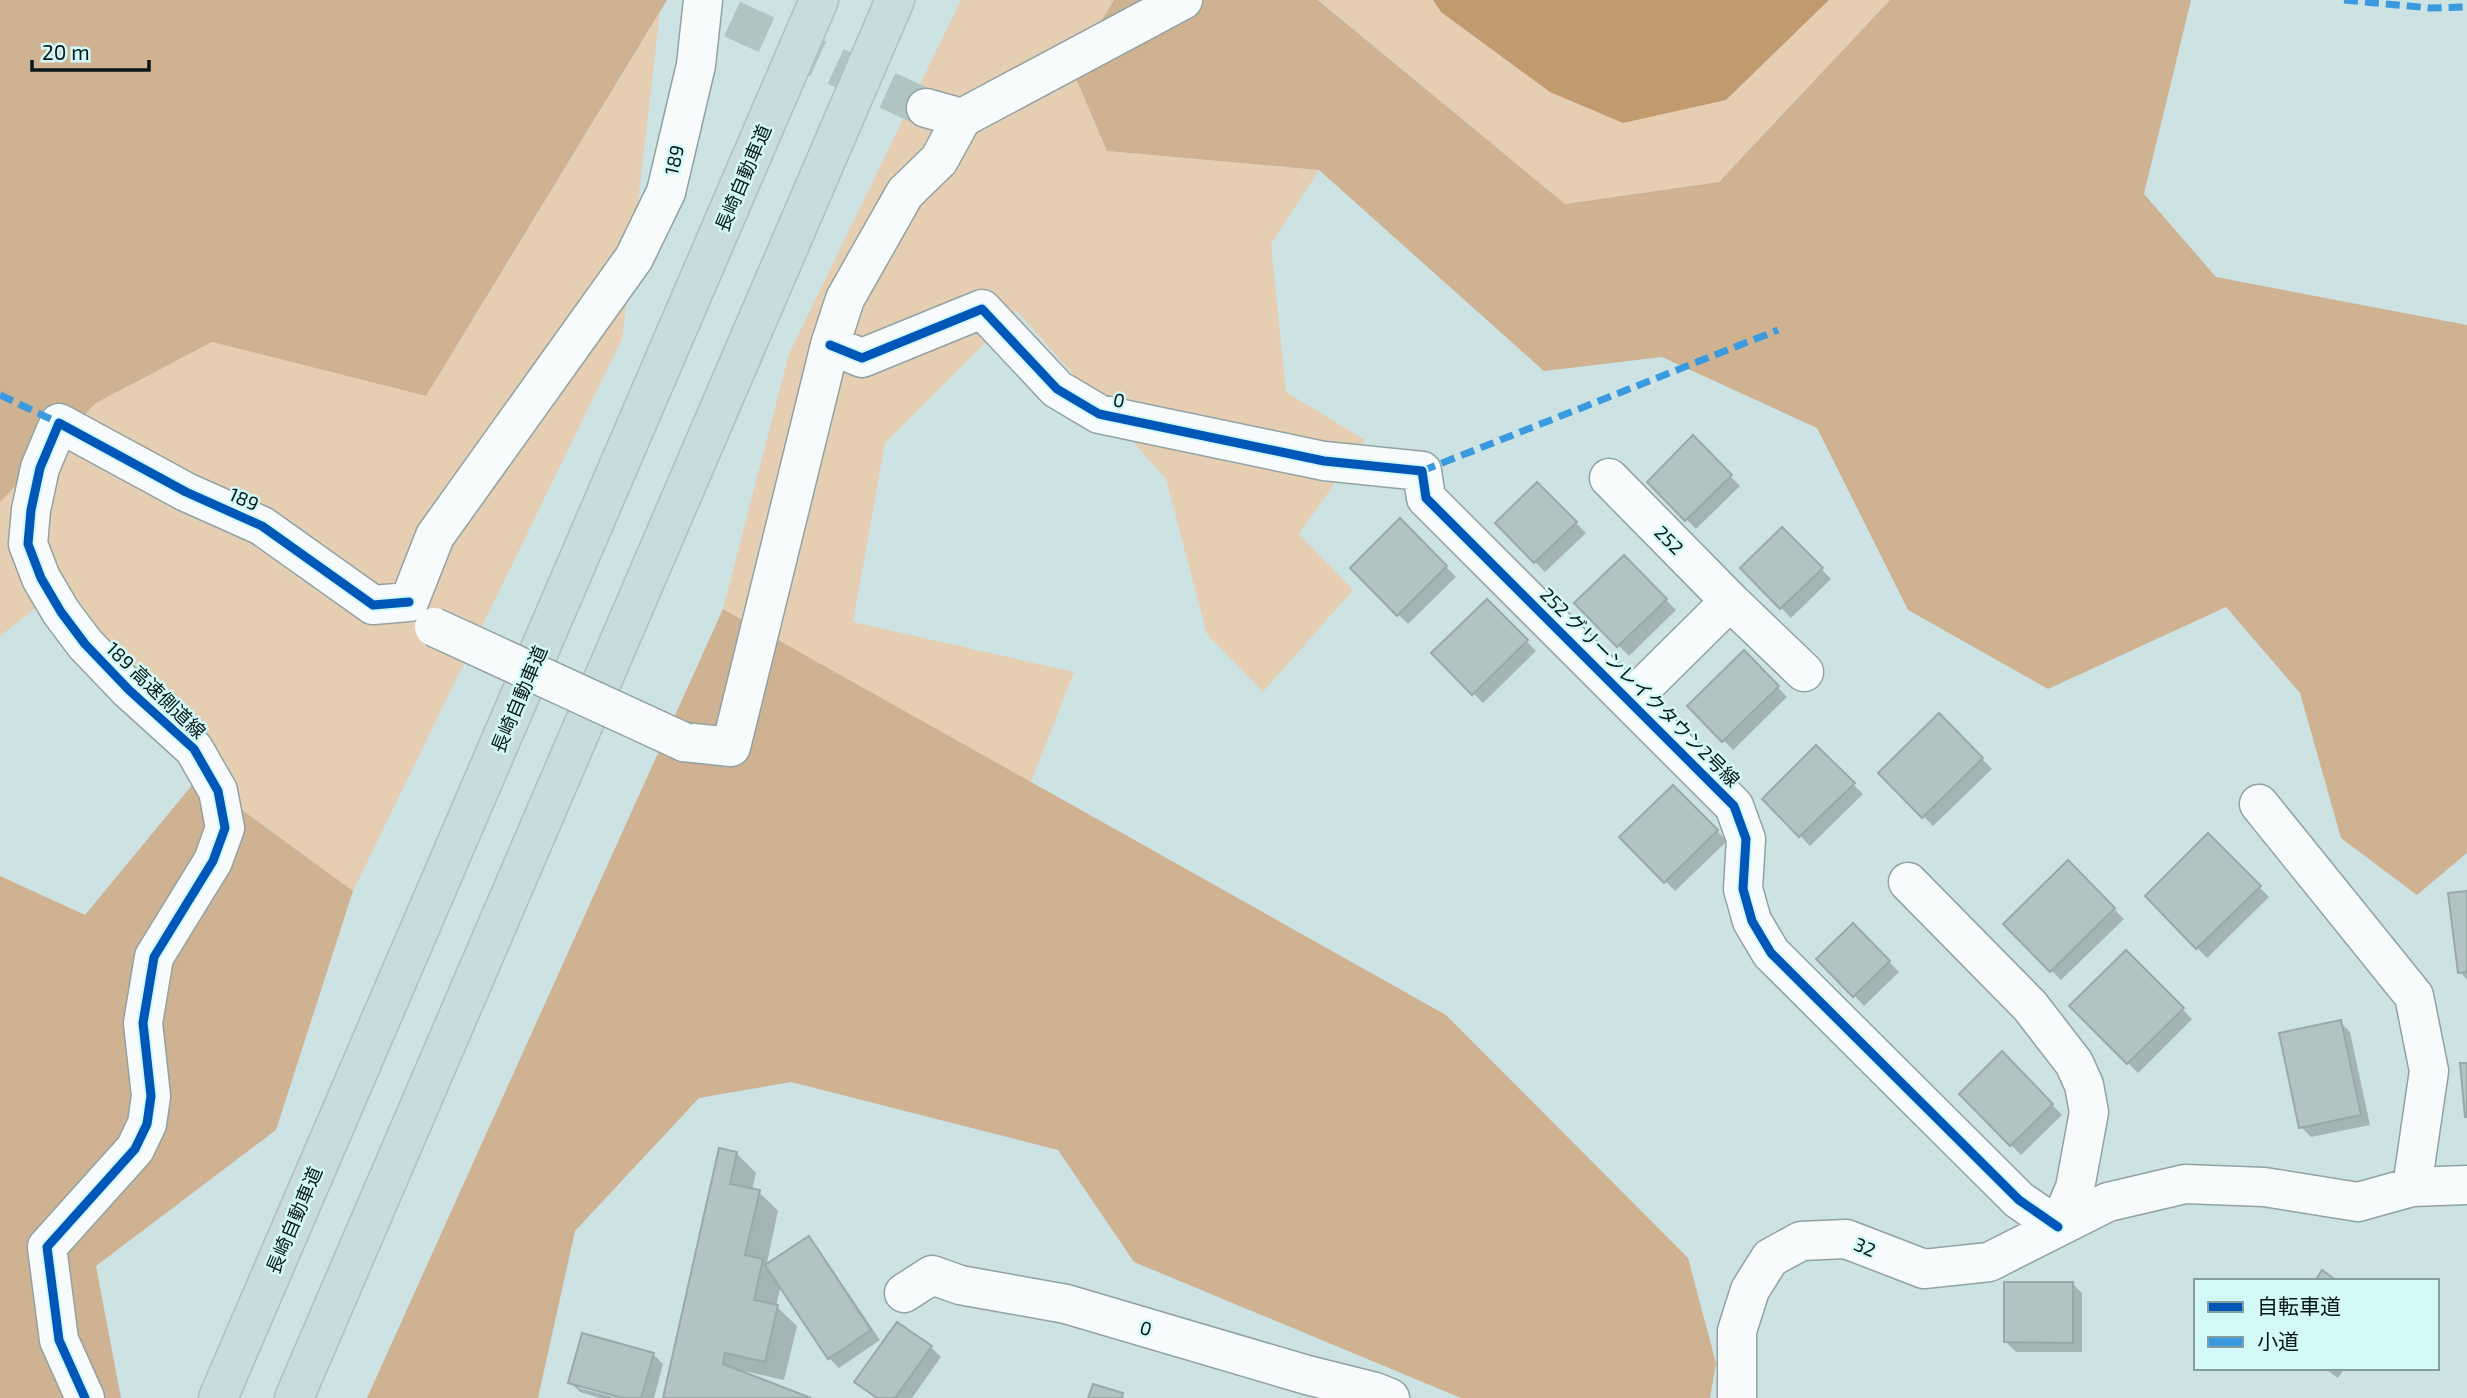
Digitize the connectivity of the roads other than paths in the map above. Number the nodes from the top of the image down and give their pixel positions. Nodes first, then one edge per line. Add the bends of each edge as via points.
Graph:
1 (820, 0) edge
2 (895, 0) edge
3 (1183, 0) edge
4 (714, 6) edge
5 (926, 108) tunnel mouth
6 (962, 118) junction
7 (830, 345) junction
8 (59, 424) joint
9 (1609, 478) dead end
10 (1426, 499) joint
11 (1730, 601) junction
12 (421, 615) junction
13 (1804, 672) dead end
14 (1629, 701) junction
15 (2259, 804) dead end
16 (1908, 882) dead end
17 (2467, 1185) edge
18 (2412, 1187) junction
19 (2058, 1227) junction
20 (904, 1293) dead end
21 (85, 1398) edge
22 (218, 1398) edge
23 (294, 1398) edge
24 (1390, 1398) edge
25 (1737, 1398) edge

1 - 22 highway, 長崎自動車道
2 - 23 highway
3 - 6 street
4 - 12 street, 189 via 666,192 634,258 435,536
5 - 6 street
6 - 7 street, 189 via 939,160 905,193 845,299
7 - 10 street, 0 via 863,358 982,309 1057,389 1099,414 1324,461 1422,471
7 - 12 street, 189, bridge via 731,747 684,742
8 - 12 street, 189 via 186,492 262,526 373,605
8 - 21 street, 189 高速側道線 via 40,468 31,510 28,544 41,578 85,644 194,749 218,791 225,828 213,861 154,957 143,1023 151,1096 147,1124 135,1149 47,1247 59,1340
9 - 11 street, 252
10 - 14 street, 252 グリーンレイクタウン2号線
11 - 13 street, 252
11 - 14 street
14 - 19 street, 252 グリーンレイクタウン2号線 via 1734,806 1746,839 1743,889 1752,921 1771,953 2019,1200
15 - 18 street via 2414,996 2428,1071
16 - 19 street via 2031,1006 2074,1063 2084,1085 2090,1112 2075,1188
17 - 18 street, 32
18 - 19 street, 32 via 2358,1202 2264,1187 2185,1184 2108,1202
19 - 25 street, 32 via 1989,1262 1924,1269 1846,1239 1801,1241 1770,1258 1750,1290 1737,1331
20 - 24 street, 0 via 932,1275 960,1285 1066,1304

